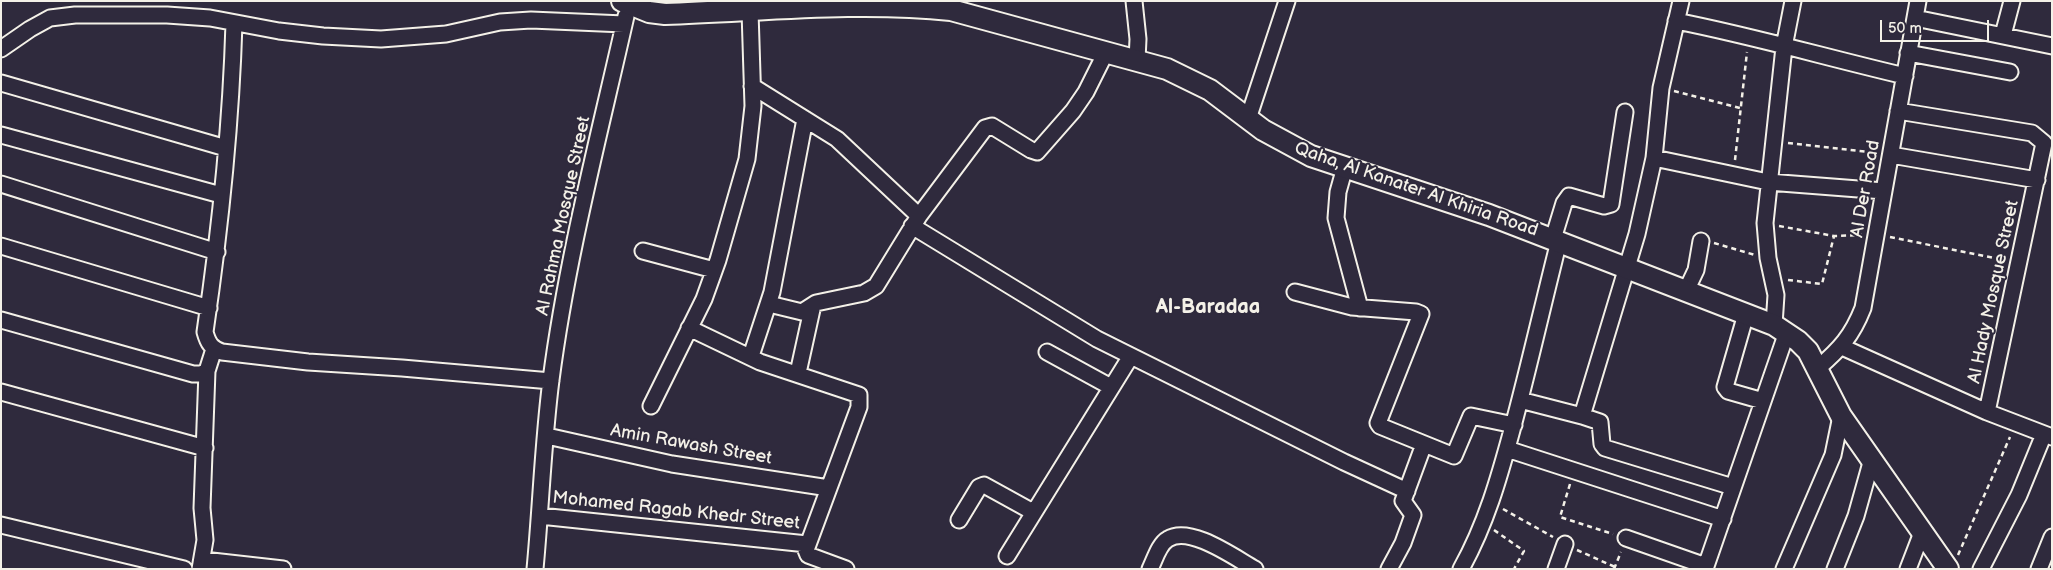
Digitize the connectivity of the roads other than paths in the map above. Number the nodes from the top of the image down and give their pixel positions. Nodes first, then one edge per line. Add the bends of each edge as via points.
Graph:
1 (1134, 1) edge
2 (1287, 1) edge
3 (1681, 1) edge
4 (1792, 1) edge
5 (1918, 1) edge
6 (2012, 1) edge
7 (625, 3) edge
8 (876, 3) edge
9 (953, 6) edge
10 (129, 8) edge
11 (750, 11) junction
12 (1915, 18) junction
13 (1676, 21) junction
14 (234, 23) junction
15 (624, 24) junction
16 (2003, 35) junction
17 (2052, 46) edge
18 (1784, 47) junction
19 (1, 49) edge
20 (1106, 52) junction
21 (1908, 54) junction
22 (1137, 60) junction
23 (2010, 72) dead end
24 (1905, 76) junction
25 (1, 83) edge
26 (752, 86) junction
27 (1898, 111) junction
28 (1625, 112) dead end
29 (804, 119) junction
30 (1248, 119) junction
31 (1, 135) edge
32 (226, 148) junction
33 (1891, 155) junction
34 (1654, 158) junction
35 (1345, 168) junction
36 (2037, 180) junction
37 (1768, 182) junction
38 (1, 184) edge
39 (1884, 191) junction
40 (221, 194) junction
41 (915, 221) junction
42 (1556, 240) junction
43 (1701, 241) road end
44 (1, 246) edge
45 (642, 251) dead end
46 (217, 252) junction
47 (1626, 268) junction
48 (714, 270) junction
49 (1686, 291) junction
50 (1295, 292) dead end
51 (769, 304) junction
52 (813, 305) junction
53 (209, 308) junction
54 (1360, 308) junction
55 (1746, 314) junction
56 (1, 320) edge
57 (689, 328) junction
58 (1781, 329) junction
59 (1842, 347) junction
60 (214, 349) junction
61 (1047, 352) dead end
62 (751, 356) junction
63 (1131, 356) junction
64 (1818, 368) junction
65 (207, 371) junction
66 (798, 373) junction
67 (551, 382) junction
68 (1111, 387) junction
69 (1, 392) edge
70 (1520, 400) junction
71 (1763, 402) junction
72 (652, 406) dead end
73 (1987, 412) junction
74 (1582, 416) junction
75 (1841, 416) junction
76 (1514, 425) junction
77 (2049, 432) edge
78 (547, 436) junction
79 (1424, 444) junction
80 (205, 448) junction
81 (1507, 449) junction
82 (1872, 459) junction
83 (829, 488) junction
84 (1733, 488) junction
85 (1407, 491) junction
86 (1033, 512) junction
87 (540, 516) junction
88 (1723, 519) junction
89 (959, 520) dead end
90 (1, 525) edge
91 (1922, 530) junction
92 (2052, 537) edge
93 (1626, 538) road end
94 (807, 544) junction
95 (1565, 544) road end
96 (1007, 556) dead end
97 (202, 564) edge
98 (1952, 564) edge
99 (1706, 567) edge
100 (840, 568) edge
101 (184, 569) edge
102 (283, 569) edge
103 (535, 569) edge
104 (1150, 569) edge
105 (1255, 569) edge
106 (1389, 569) edge
107 (1462, 569) edge
108 (1556, 569) edge
109 (1784, 569) edge
110 (1835, 569) edge
111 (1908, 569) edge
112 (1981, 569) edge
113 (2039, 569) edge

1 - 22 street
2 - 30 street
3 - 13 street
4 - 18 street
5 - 12 street, Al Der Road
6 - 16 street
7 - 11 street, Qaha, Al Kanater Al Khiria Road via 665,14
7 - 15 street, Al Rahma Mosque Street
8 - 9 street, Qaha, Al Kanater Al Khiria Road
8 - 11 street, Qaha, Al Kanater Al Khiria Road
9 - 20 street, Qaha, Al Kanater Al Khiria Road
10 - 14 street
10 - 19 street via 50,18
11 - 26 street
12 - 16 street
12 - 21 street, Al Der Road
13 - 18 street via 1749,35
13 - 34 street via 1661,88
14 - 15 street via 323,36 381,39 446,34 500,22 531,20
14 - 32 street
15 - 67 street, Al Rahma Mosque Street via 571,264
16 - 17 street
18 - 24 street
18 - 37 street
20 - 22 street, Qaha, Al Kanater Al Khiria Road
20 - 41 street via 1073,111 1037,152 992,126 985,128
21 - 23 street
21 - 24 street, Al Der Road
22 - 30 street, Qaha, Al Kanater Al Khiria Road via 1167,68 1196,82
24 - 27 street, Al Der Road
25 - 32 street
26 - 29 street
26 - 48 street via 752,124 747,159
27 - 33 street, Al Der Road
27 - 36 street, Al Hady Mosque Street via 2032,133 2044,143
28 - 42 street via 1611,204 1604,206 1569,196 1564,203
29 - 41 street via 846,146
29 - 51 street
30 - 35 street, Qaha, Al Kanater Al Khiria Road via 1294,148
31 - 40 street
32 - 40 street
33 - 36 street
33 - 39 street, Al Der Road
34 - 37 street
34 - 47 street
35 - 42 street, Qaha, Al Kanater Al Khiria Road
35 - 54 street via 1338,192 1336,218
36 - 73 street, Al Hady Mosque Street
37 - 39 street
37 - 58 street via 1765,223 1768,258
38 - 46 street
39 - 59 street, Al Der Road via 1863,308 1857,325
40 - 46 street
41 - 52 street via 876,286 864,293
41 - 63 street via 1067,322
42 - 47 street, Qaha, Al Kanater Al Khiria Road
42 - 70 street
43 - 49 street via 1696,270
44 - 53 street
45 - 48 street
46 - 53 street
47 - 49 street, Qaha, Al Kanater Al Khiria Road
47 - 74 street
48 - 57 street via 704,300
49 - 55 street, Qaha, Al Kanater Al Khiria Road
50 - 54 street
51 - 52 street via 798,312
51 - 62 street
52 - 66 street
53 - 60 street via 206,332
54 - 79 street via 1421,314 1378,423
55 - 58 street, Qaha, Al Kanater Al Khiria Road
55 - 71 street via 1725,387
56 - 65 street via 180,372 201,374
57 - 62 street
57 - 72 street
58 - 64 street, Qaha, Al Kanater Al Khiria Road via 1808,351
58 - 71 street
59 - 64 street, Al Der Road
59 - 73 street
60 - 65 street
60 - 67 street via 308,362
61 - 68 street
62 - 66 street via 760,362
63 - 68 street
63 - 85 street
64 - 75 street, Qaha, Al Kanater Al Khiria Road
65 - 80 street
66 - 83 street via 856,393 861,399
67 - 78 street, Al Rahma Mosque Street
68 - 86 street
69 - 80 street
70 - 74 street
70 - 76 street
71 - 84 street
73 - 77 street via 2016,424
74 - 84 street via 1600,422 1605,448
75 - 82 street, Qaha, Al Kanater Al Khiria Road
75 - 109 street via 1832,455
76 - 79 street via 1471,416 1454,456
76 - 81 street
77 - 112 street
78 - 83 street, Amin Rawash Street via 681,465
78 - 87 street, Al Rahma Mosque Street
79 - 85 street
80 - 97 street
81 - 88 street
81 - 107 street via 1484,524
82 - 91 street, Qaha, Al Kanater Al Khiria Road
82 - 110 street via 1856,516
83 - 94 street
84 - 88 street
85 - 106 street via 1404,503 1413,515
86 - 89 street via 984,485 979,487
86 - 96 street
87 - 94 street, Mohamed Ragab Khedr Street
87 - 103 street, Al Rahma Mosque Street
88 - 99 street
90 - 101 street
91 - 98 street, Qaha, Al Kanater Al Khiria Road
91 - 111 street
92 - 113 street
93 - 99 street
94 - 100 street via 808,555
95 - 108 street
97 - 102 street
104 - 105 street via 1168,538 1183,535 1209,543

